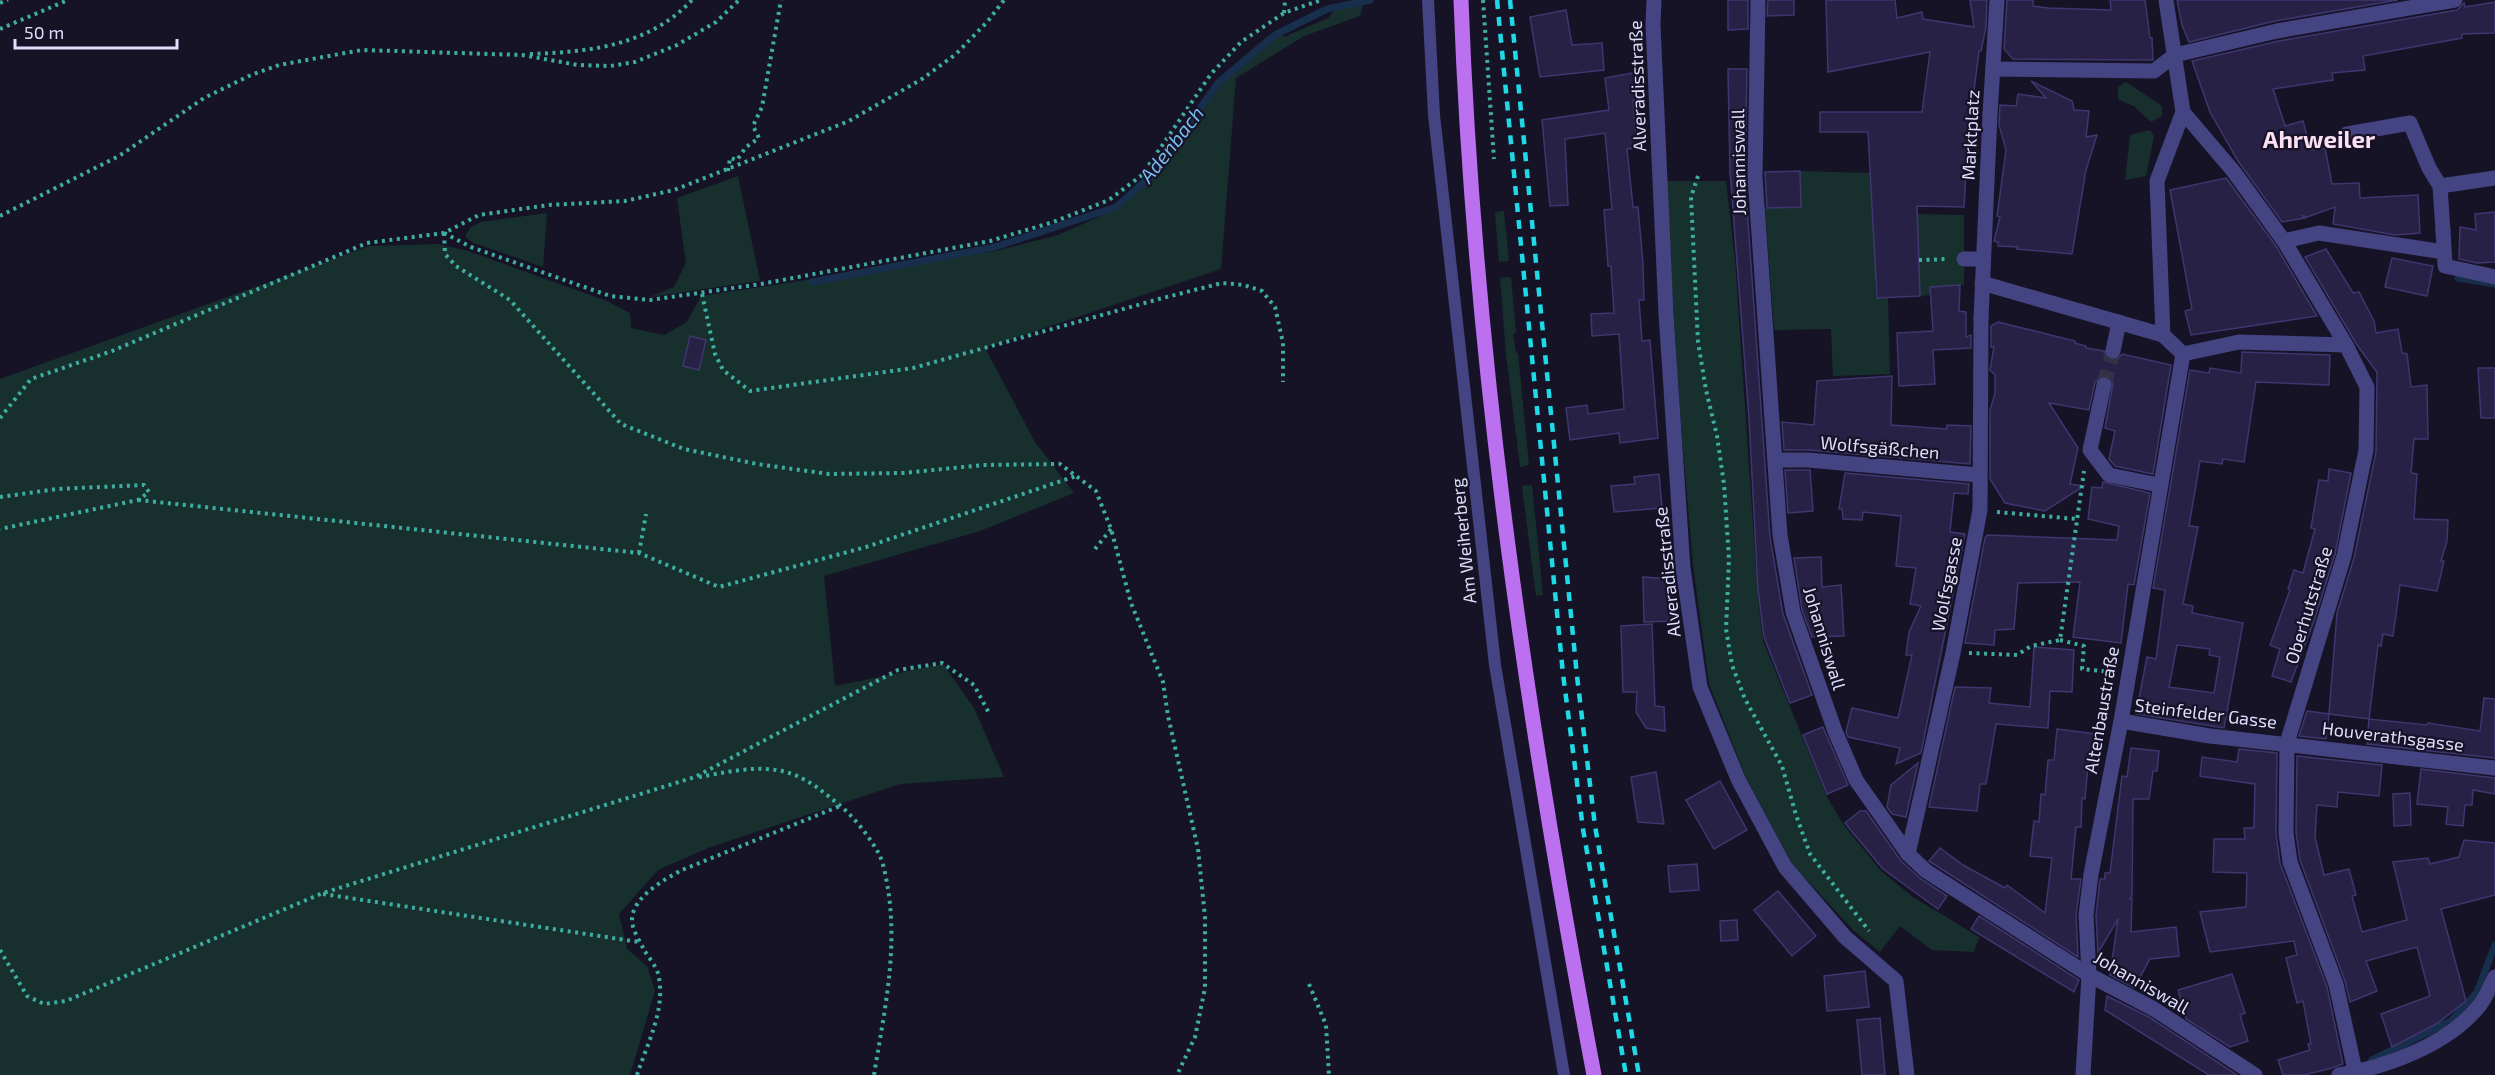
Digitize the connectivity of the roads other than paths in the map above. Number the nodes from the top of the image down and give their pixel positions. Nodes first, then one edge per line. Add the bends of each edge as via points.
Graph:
1 (1428, 0) edge
2 (1461, 0) edge
3 (1654, 0) edge
4 (1758, 0) edge
5 (1997, 0) edge
6 (2166, 0) edge
7 (2455, 0) edge
8 (2175, 55) junction
9 (1993, 69) junction
10 (2183, 112) junction
11 (2347, 134) dead end
12 (2495, 178) edge
13 (2440, 186) junction
14 (2284, 241) junction
15 (2444, 252) junction
16 (1964, 259) road end
17 (1983, 259) junction
18 (2495, 277) edge
19 (1982, 283) junction
20 (1981, 318) joint
21 (2119, 322) junction
22 (2163, 335) junction
23 (2346, 345) junction
24 (2113, 351) tunnel mouth
25 (2183, 354) junction
26 (2104, 385) tunnel mouth
27 (1776, 460) junction
28 (1979, 476) junction
29 (2159, 485) junction
30 (2121, 721) junction
31 (2287, 743) junction
32 (2495, 768) edge
33 (1908, 854) junction
34 (2090, 975) junction
35 (2495, 977) edge
36 (2356, 1074) edge
37 (1564, 1075) edge
38 (1594, 1075) edge
39 (1907, 1075) edge
40 (2083, 1075) edge
41 (2254, 1075) edge
42 (2339, 1075) edge

1 - 37 lane, Am Weiherberg via 1434,115 1495,665
2 - 38 main road via 1486,369 1526,682
3 - 39 street, Alveradisstraße via 1667,337 1683,568 1700,687 1738,779 1785,867 1845,937 1896,981
4 - 27 street, Johanniswall via 1755,177
5 - 9 street
6 - 8 street
7 - 8 street, Marktplatz via 2277,31
8 - 9 street, Marktplatz via 2154,71
8 - 10 street
9 - 17 street, Marktplatz
10 - 14 street, Oberhutstraße via 2234,172
10 - 22 street via 2157,181
11 - 13 street via 2410,123
12 - 13 street
13 - 15 street
14 - 15 street via 2319,233
14 - 23 street, Oberhutstraße
15 - 18 street via 2445,266
16 - 17 street
17 - 19 street, Marktplatz
19 - 20 street, Marktplatz
19 - 21 street
20 - 28 street, Wolfsgasse
21 - 22 street
21 - 24 street
22 - 25 street
23 - 25 street via 2239,342
23 - 31 street, Oberhutstraße via 2367,387 2366,450 2344,556
25 - 29 street, Altenbaustraße
26 - 29 street via 2090,450 2109,475
27 - 28 street, Wolfsgäßchen
27 - 33 street, Johanniswall via 1780,535 1793,612 1856,780
28 - 33 street, Wolfsgasse via 1980,510
29 - 30 street, Altenbaustraße
30 - 31 street, Steinfelder Gasse via 2210,736
30 - 34 street, Altenbaustraße via 2091,874 2086,915
31 - 32 street, Houverathsgasse
31 - 36 street, Oberhutstraße via 2286,833 2290,862 2336,984
33 - 34 street, Johanniswall via 1926,871
34 - 40 street, Altenbaustraße
34 - 41 street, Johanniswall via 2154,1009
35 - 36 street via 2480,1006 2441,1040
36 - 42 street

